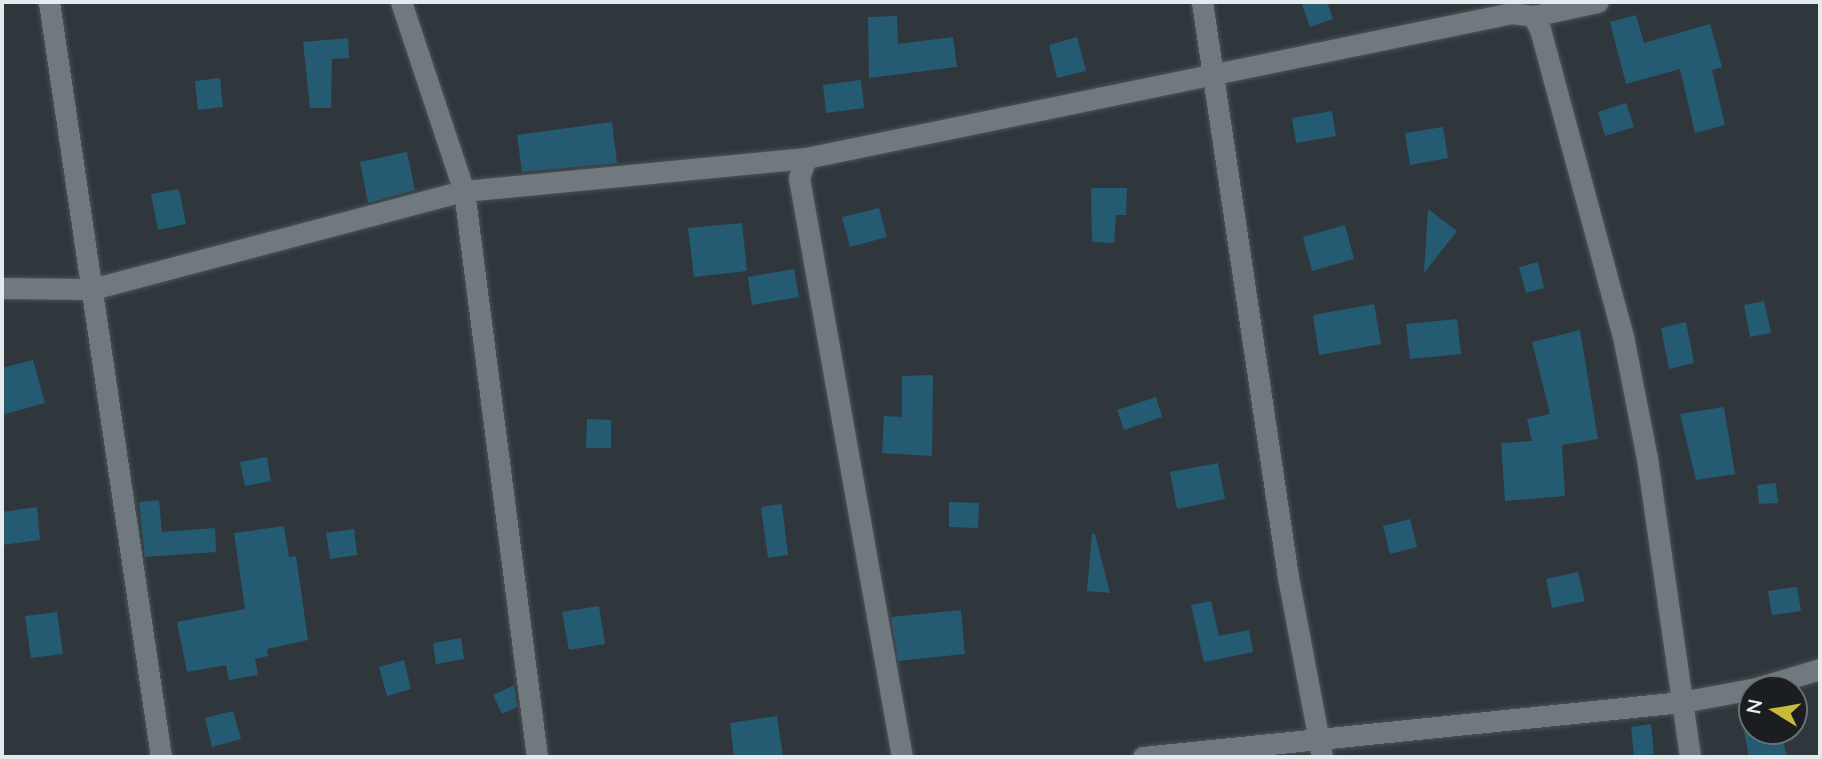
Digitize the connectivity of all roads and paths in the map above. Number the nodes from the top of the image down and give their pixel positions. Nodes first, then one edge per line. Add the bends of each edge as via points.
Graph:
1 (49, 2) edge
2 (401, 2) edge
3 (1202, 2) edge
4 (1598, 2) edge
5 (1533, 16) junction
6 (1214, 71) junction
7 (806, 158) junction
8 (464, 191) junction
9 (2, 288) edge
10 (93, 289) junction
11 (1820, 669) edge
12 (1800, 675) edge
13 (1738, 692) edge
14 (1682, 702) junction
15 (1321, 749) edge
16 (161, 757) edge
17 (537, 757) edge
18 (902, 757) edge
19 (1143, 757) edge
20 (1690, 757) edge

1 - 10 street
2 - 8 street
3 - 6 street
4 - 5 street
5 - 6 street via 1512,13
5 - 14 street via 1623,336
6 - 7 street
6 - 15 street via 1288,577
7 - 8 street
7 - 18 street via 799,178
8 - 10 street
8 - 17 street
9 - 10 street
10 - 16 street
11 - 12 street
13 - 14 street
14 - 15 street
14 - 20 street
15 - 19 street

